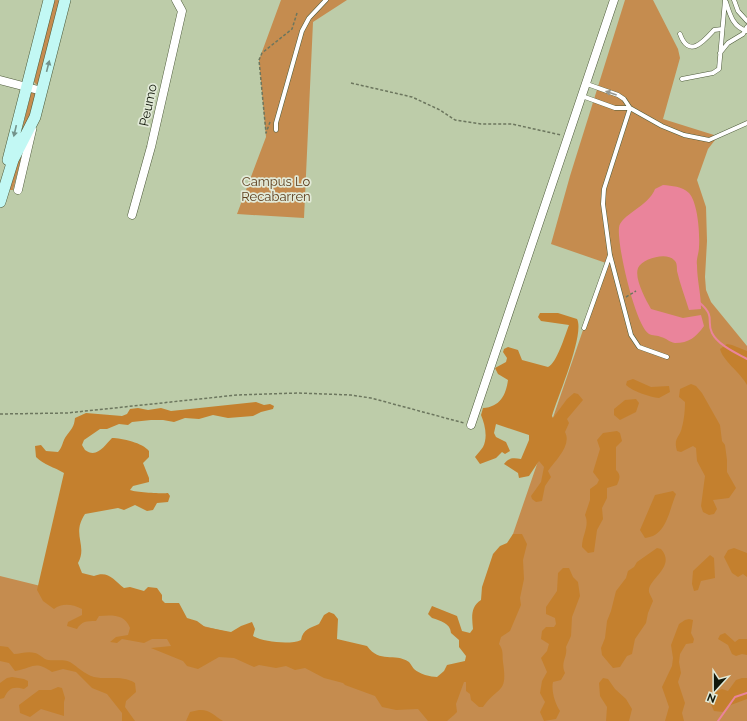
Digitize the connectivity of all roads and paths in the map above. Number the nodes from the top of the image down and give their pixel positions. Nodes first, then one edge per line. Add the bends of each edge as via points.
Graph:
1 (50, 0) edge
2 (65, 0) edge
3 (176, 0) edge
4 (326, 0) edge
5 (614, 0) edge
6 (725, 0) edge
7 (734, 0) edge
8 (297, 13) dead end
9 (747, 21) edge
10 (722, 29) junction
11 (746, 30) edge
12 (680, 34) dead end
13 (720, 53) junction
14 (682, 79) dead end
15 (0, 80) edge
16 (351, 83) dead end
17 (586, 84) junction
18 (28, 87) junction
19 (42, 91) junction
20 (582, 96) junction
21 (630, 108) junction
22 (35, 117) junction
23 (276, 123) junction
24 (747, 123) edge
25 (276, 130) dead end
26 (569, 137) junction
27 (2, 188) edge
28 (18, 190) dead end
29 (0, 202) edge
30 (132, 215) dead end
31 (610, 255) junction
32 (636, 291) dead end
33 (624, 298) dead end
34 (584, 328) dead end
35 (667, 357) dead end
36 (0, 414) edge
37 (471, 425) joint

1 - 18 street
19 -> 2 street
3 - 30 street, Peumo via 182,11
4 - 23 lane via 309,18 302,31
5 - 17 street
6 - 10 lane
6 - 11 lane via 731,18 738,27
7 - 9 lane via 738,11
8 - 23 path via 292,29 262,53 259,60 266,132 269,122
10 - 12 lane via 714,30 702,44 695,46 687,44
10 - 13 lane
11 - 13 lane via 728,43
13 - 14 lane via 717,72
15 - 18 street
16 - 26 path via 412,97 455,120 481,124 512,124
17 - 20 street
21 -> 17 lane via 618,95
18 - 19 street
18 -> 27 street
19 - 22 street
20 - 21 lane via 615,108
20 - 26 street
21 - 24 lane via 684,135 710,140
21 - 31 lane via 604,189 603,204
22 - 27 street
22 - 28 street
23 - 25 lane
26 - 37 street
27 - 29 street
31 - 34 lane
31 - 35 lane via 631,335 639,347
32 - 33 path
36 - 37 path via 67,412 237,395 298,393 371,398

